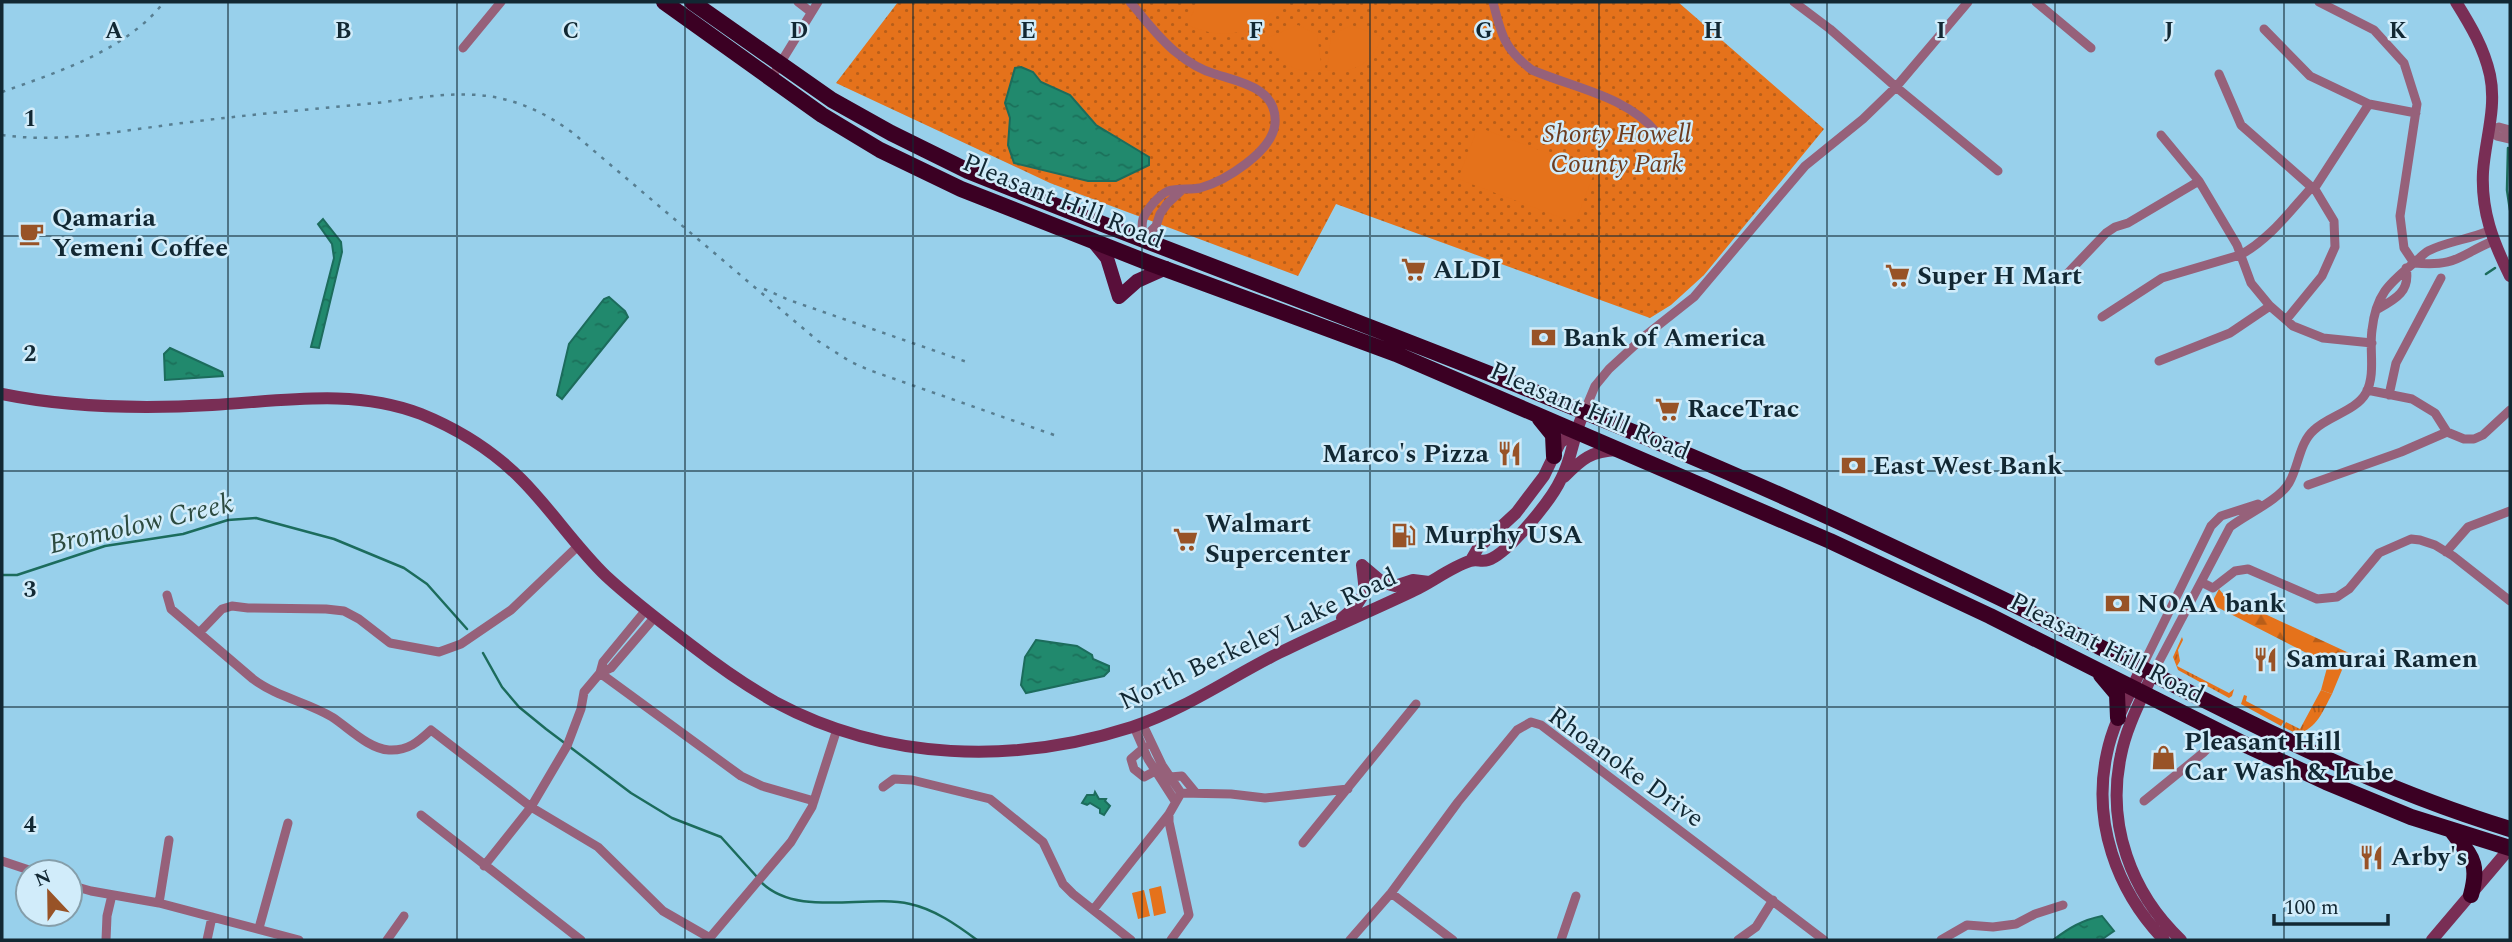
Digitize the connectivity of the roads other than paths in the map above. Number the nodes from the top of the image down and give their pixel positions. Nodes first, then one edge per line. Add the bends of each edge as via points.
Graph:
1 (501, 2) edge
2 (664, 2) edge
3 (692, 2) edge
4 (799, 2) edge
5 (818, 2) edge
6 (1130, 2) edge
7 (1493, 2) edge
8 (1794, 2) edge
9 (1968, 2) edge
10 (2036, 2) edge
11 (2319, 2) edge
12 (2456, 2) edge
13 (811, 12) junction
14 (2264, 29) dead end
15 (463, 48) dead end
16 (2091, 48) dead end
17 (780, 66) junction
18 (2219, 74) dead end
19 (770, 80) junction
20 (1896, 87) junction
21 (2369, 104) junction
22 (2416, 113) junction
23 (2490, 130) junction
24 (2510, 130) edge
25 (1657, 133) dead end
26 (2161, 135) dead end
27 (2510, 139) edge
28 (1998, 171) dead end
29 (2199, 181) junction
30 (2313, 188) junction
31 (2491, 236) junction
32 (1143, 240) junction
33 (1093, 241) junction
34 (2429, 251) junction
35 (2240, 255) junction
36 (2432, 264) junction
37 (2410, 265) junction
38 (1166, 268) junction
39 (2064, 276) dead end
40 (2510, 276) edge
41 (2441, 278) dead end
42 (2270, 306) junction
43 (2376, 310) junction
44 (2102, 317) dead end
45 (2286, 320) junction
46 (2372, 343) junction
47 (2159, 361) dead end
48 (2367, 390) junction
49 (2, 394) edge
50 (2389, 395) junction
51 (1584, 410) junction
52 (2510, 410) edge
53 (1536, 415) junction
54 (1574, 431) junction
55 (2447, 432) junction
56 (1620, 450) junction
57 (1554, 456) junction
58 (1561, 480) junction
59 (2308, 485) dead end
60 (2266, 502) junction
61 (2510, 512) edge
62 (579, 546) junction
63 (2446, 552) junction
64 (1471, 560) junction
65 (1429, 582) junction
66 (2201, 582) junction
67 (167, 595) dead end
68 (2510, 601) edge
69 (650, 614) junction
70 (1333, 626) junction
71 (199, 633) junction
72 (621, 640) junction
73 (630, 648) junction
74 (610, 653) junction
75 (618, 660) junction
76 (2091, 666) junction
77 (2147, 672) junction
78 (600, 673) junction
79 (2139, 690) junction
80 (1416, 704) dead end
81 (2118, 718) junction
82 (1138, 725) junction
83 (837, 729) junction
84 (2222, 733) junction
85 (1147, 746) junction
86 (1159, 768) junction
87 (1170, 778) junction
88 (883, 787) dead end
89 (1348, 789) junction
90 (1196, 793) junction
91 (1178, 797) junction
92 (814, 801) junction
93 (2144, 801) dead end
94 (531, 807) junction
95 (1169, 814) junction
96 (422, 816) dead end
97 (288, 823) dead end
98 (2510, 829) edge
99 (2452, 831) junction
100 (169, 840) dead end
101 (1303, 842) dead end
102 (2510, 848) edge
103 (484, 866) junction
104 (84, 888) edge
105 (1391, 894) junction
106 (112, 895) junction
107 (2471, 895) junction
108 (1576, 896) dead end
109 (1773, 900) junction
110 (159, 903) junction
111 (2063, 905) dead end
112 (1093, 910) junction
113 (404, 916) dead end
114 (212, 917) junction
115 (259, 928) junction
116 (709, 939) edge
117 (106, 940) edge
118 (207, 940) edge
119 (299, 940) edge
120 (387, 940) edge
121 (581, 940) edge
122 (1131, 940) edge
123 (1171, 940) edge
124 (1350, 940) edge
125 (1453, 940) edge
126 (1561, 940) edge
127 (1738, 940) edge
128 (1824, 940) edge
129 (1941, 940) edge
130 (2164, 940) edge
131 (2181, 940) edge
132 (2432, 940) edge

1 - 15 street
2 - 19 highway, Pleasant Hill Road
3 - 17 highway, Pleasant Hill Road
4 - 13 street
5 - 13 street
6 - 32 street via 1177,53 1201,69 1260,90 1268,99 1275,125 1254,158 1212,183 1169,191 1157,199 1143,219
7 - 25 street via 1504,42 1520,62 1635,112
8 - 20 street
9 - 20 street
10 - 16 street
11 - 22 street via 2374,30 2404,63
12 - 23 street via 2480,41 2491,77
13 - 17 street
14 - 21 street via 2310,76
17 - 19 street
17 - 32 highway, Pleasant Hill Road via 891,133 968,171
18 - 30 street via 2241,125
19 - 33 highway, Pleasant Hill Road via 880,150 961,189
20 - 28 street
20 - 51 street via 1805,166 1693,297 1609,369
21 - 22 street
21 - 30 street
22 - 37 street via 2400,216
23 - 24 street
23 - 27 street
23 - 31 street via 2483,199
26 - 29 street
29 - 35 street
29 - 39 street via 2115,227
30 - 35 street
30 - 45 street via 2334,221 2334,247 2322,276
31 - 34 street
31 - 36 street via 2458,260
31 - 40 street
32 - 51 highway, Pleasant Hill Road
33 - 38 highway, Pleasant Hill Road
33 - 38 main road via 1107,258 1119,297 1137,281
34 - 36 street
34 - 37 street
35 - 42 street via 2251,283
35 - 44 street via 2162,278
36 - 37 street
37 - 43 street via 2387,287
37 - 43 street via 2398,298
38 - 53 highway, Pleasant Hill Road via 1396,354
41 - 50 street via 2396,363
42 - 45 street
42 - 47 street via 2230,333
43 - 46 street
45 - 46 street via 2323,338
46 - 48 street
48 - 50 street
48 - 60 street via 2314,430 2290,482
49 - 62 street, North Berkeley Lake Road via 115,407 323,397 385,403 469,437 521,478
50 - 55 street via 2412,399 2434,412
51 - 54 street, North Berkeley Lake Road
51 - 77 highway, Pleasant Hill Road via 1840,523
52 - 55 street via 2474,439
53 - 54 highway, Pleasant Hill Road
53 - 57 highway via 1553,435
54 - 56 highway, Pleasant Hill Road
54 - 57 street, North Berkeley Lake Road
54 - 58 street, North Berkeley Lake Road
55 - 59 street
56 - 58 street via 1592,454
56 - 76 highway, Pleasant Hill Road via 1830,541
57 - 64 street, North Berkeley Lake Road via 1516,513
58 - 64 street, North Berkeley Lake Road via 1513,542 1489,560
60 - 66 street via 2230,527
60 - 77 street via 2221,516 2211,526
61 - 63 street via 2468,527
62 - 69 street, North Berkeley Lake Road via 602,573
62 - 71 street via 511,610 461,644 439,652 390,643 344,611 326,609 232,606 222,609
63 - 66 street via 2412,539 2379,553 2349,589 2326,599 2308,596 2248,569 2235,571 2213,588
63 - 68 street
64 - 65 street, North Berkeley Lake Road
65 - 70 street, North Berkeley Lake Road
65 - 70 street via 1391,585 1362,565 1365,592
66 - 77 street
67 - 71 street via 171,608
69 - 72 street
69 - 73 street
69 - 83 street, North Berkeley Lake Road via 738,680
70 - 82 street, North Berkeley Lake Road
71 - 94 street via 267,689 329,715 378,748 415,745 431,730
72 - 73 street
72 - 74 street
73 - 75 street
74 - 75 street
74 - 78 street
75 - 78 street
76 - 79 highway, Pleasant Hill Road
76 - 81 highway via 2117,694
77 - 79 street
77 - 98 highway, Pleasant Hill Road via 2331,763
78 - 92 street via 741,776
78 - 94 street via 584,692 567,746
79 - 81 street
79 - 84 highway, Pleasant Hill Road
79 - 131 street via 2121,754 2119,827 2132,875 2152,908
80 - 89 street
81 - 130 street via 2102,780 2106,830 2119,876
82 - 83 street, North Berkeley Lake Road via 1036,749 998,752 919,749
82 - 85 street
83 - 92 street
84 - 93 street
84 - 99 highway, Pleasant Hill Road via 2363,798
85 - 86 street
85 - 86 street via 1132,759 1134,769 1144,777
86 - 87 street
86 - 91 street
87 - 90 street via 1182,776
87 - 91 street
88 - 112 street via 894,779 912,780 990,799 1043,842 1063,884
89 - 90 street via 1265,798
89 - 101 street
90 - 91 street
91 - 95 street
92 - 116 street via 791,842
94 - 103 street
94 - 116 street via 598,847 663,911
95 - 112 street
95 - 123 street via 1189,915
96 - 103 street
97 - 115 street
99 - 102 highway, Pleasant Hill Road
99 - 107 highway via 2472,858 2476,876
100 - 110 street
102 - 107 street
103 - 121 street
104 - 106 street
105 - 109 street, Rhoanoke Drive via 1483,771 1517,730 1531,722 1541,725
105 - 124 street, Rhoanoke Drive
105 - 125 street
106 - 110 street
106 - 117 street
107 - 132 street
108 - 126 street
109 - 127 street via 1756,927
109 - 128 street, Rhoanoke Drive
110 - 114 street
111 - 129 street via 2016,924 1967,925
112 - 122 street
113 - 120 street
114 - 115 street
114 - 118 street
115 - 119 street

